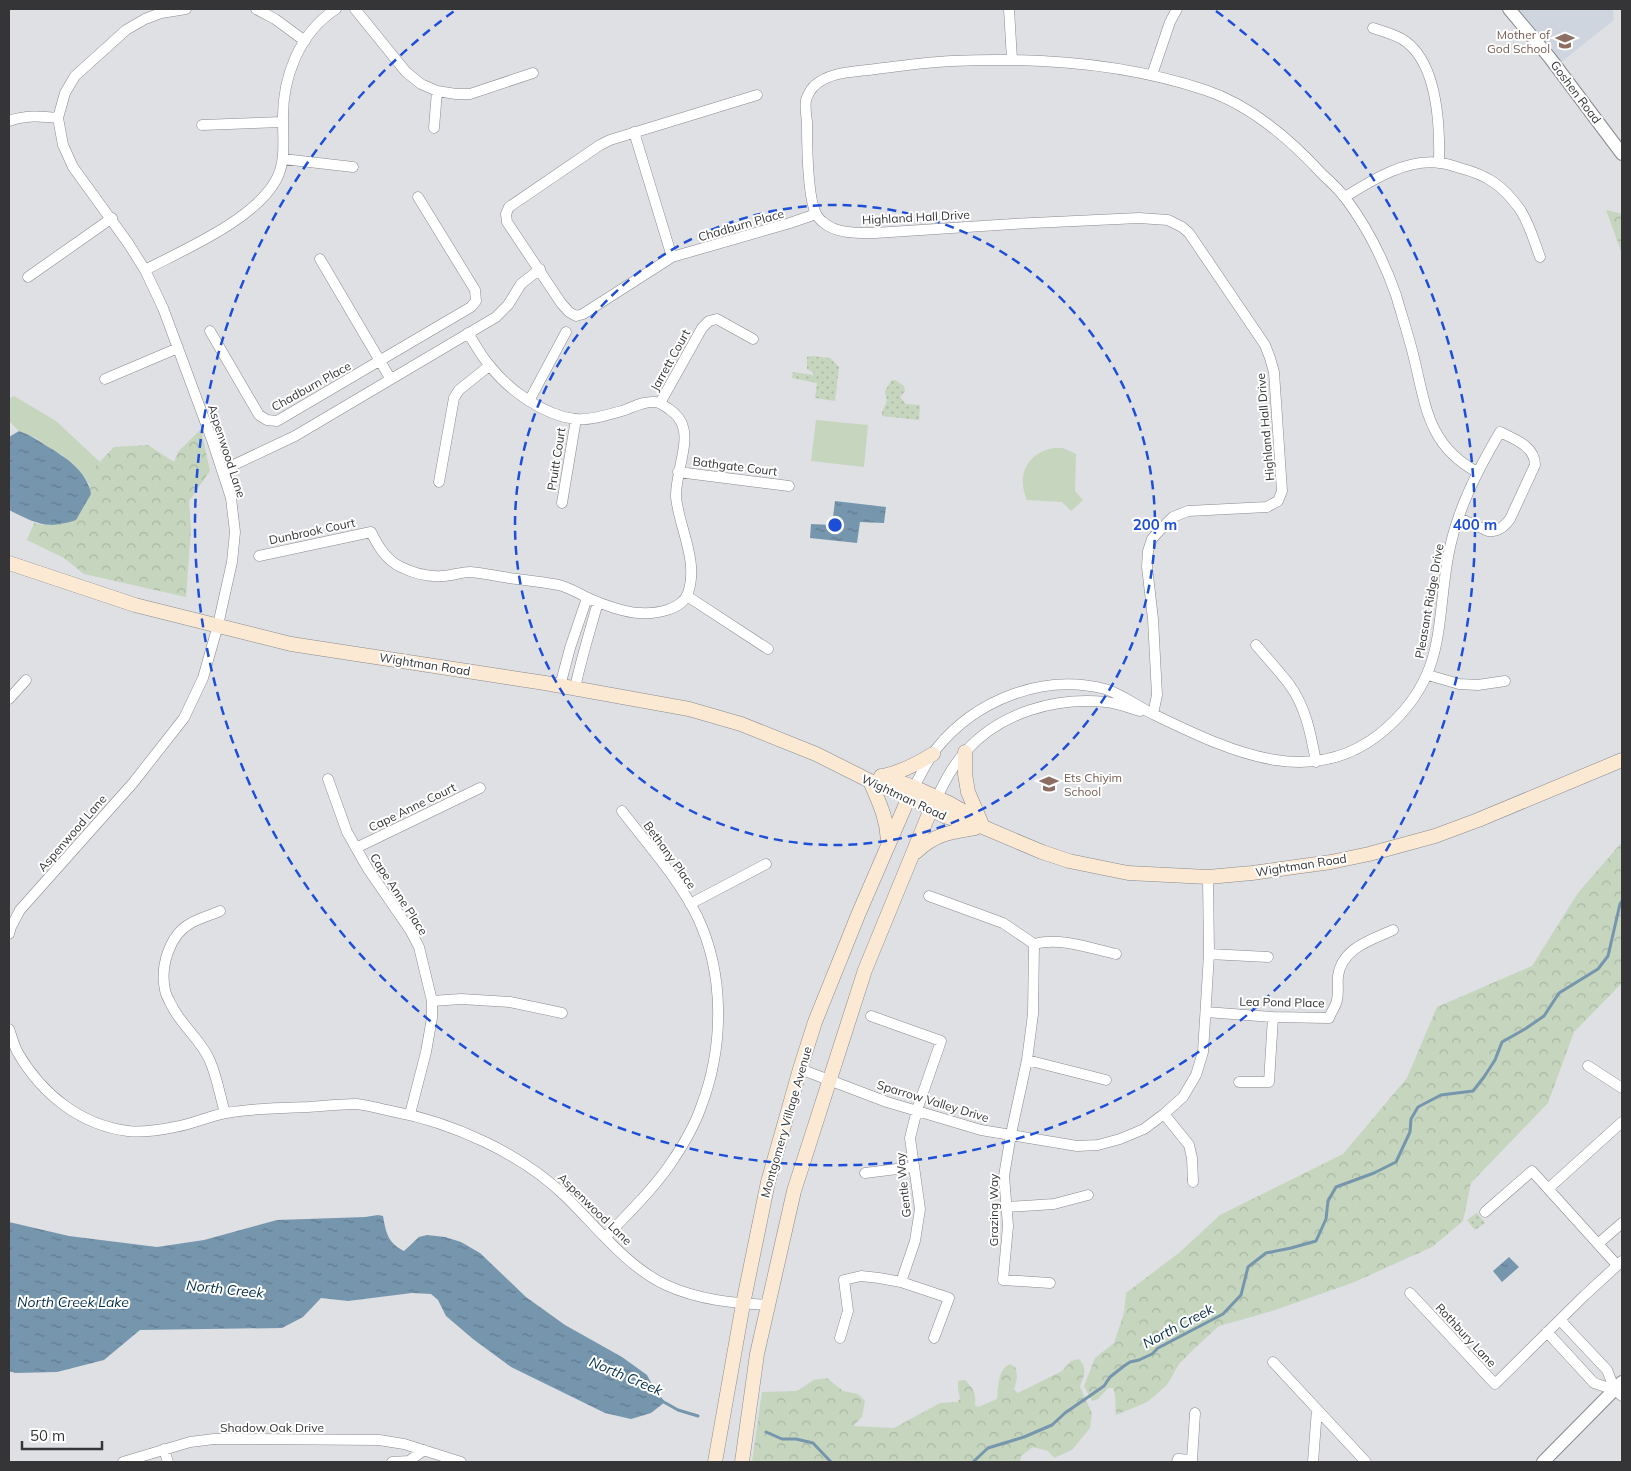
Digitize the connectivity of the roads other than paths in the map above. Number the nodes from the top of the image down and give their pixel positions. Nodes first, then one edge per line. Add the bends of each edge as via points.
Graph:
1 (186, 9) edge
2 (256, 9) edge
3 (336, 9) edge
4 (355, 9) edge
5 (1009, 9) edge
6 (1177, 9) edge
7 (1509, 9) edge
8 (1373, 28) dead end
9 (304, 41) junction
10 (1012, 60) junction
11 (533, 73) dead end
12 (1152, 75) junction
13 (437, 91) junction
14 (757, 95) dead end
15 (58, 118) junction
16 (9, 121) edge
17 (282, 122) junction
18 (202, 125) dead end
19 (434, 128) dead end
20 (634, 132) junction
21 (1622, 154) edge
22 (283, 159) junction
23 (1440, 163) junction
24 (353, 167) dead end
25 (418, 197) dead end
26 (1345, 197) junction
27 (816, 214) junction
28 (112, 218) junction
29 (672, 257) junction
30 (1540, 257) dead end
31 (320, 259) dead end
32 (540, 269) junction
33 (146, 270) junction
34 (28, 278) dead end
35 (210, 331) dead end
36 (566, 332) dead end
37 (468, 333) junction
38 (752, 339) dead end
39 (178, 348) junction
40 (381, 360) junction
41 (489, 366) junction
42 (390, 378) junction
43 (105, 379) dead end
44 (529, 401) junction
45 (660, 403) junction
46 (576, 419) junction
47 (223, 470) junction
48 (678, 472) junction
49 (1476, 472) junction
50 (439, 482) dead end
51 (789, 486) dead end
52 (562, 503) dead end
53 (1459, 518) junction
54 (258, 556) dead end
55 (9, 563) edge
56 (688, 596) junction
57 (587, 598) junction
58 (598, 602) junction
59 (218, 625) junction
60 (1256, 645) dead end
61 (768, 649) dead end
62 (1428, 675) junction
63 (26, 680) dead end
64 (1505, 682) dead end
65 (568, 687) junction
66 (9, 699) edge
67 (1153, 714) junction
68 (965, 752) junction
69 (933, 754) junction
70 (1622, 760) edge
71 (1316, 762) junction
72 (876, 778) junction
73 (328, 779) dead end
74 (480, 788) dead end
75 (912, 792) junction
76 (934, 804) junction
77 (622, 811) dead end
78 (977, 825) junction
79 (888, 843) junction
80 (356, 848) junction
81 (912, 856) junction
82 (766, 864) dead end
83 (1208, 877) junction
84 (929, 896) dead end
85 (690, 904) junction
86 (220, 911) dead end
87 (1393, 930) dead end
88 (9, 934) edge
89 (1034, 944) junction
90 (1116, 954) dead end
91 (1209, 954) junction
92 (1268, 957) dead end
93 (432, 1000) junction
94 (1206, 1012) junction
95 (562, 1013) dead end
96 (871, 1016) dead end
97 (1274, 1017) junction
98 (9, 1029) edge
99 (1026, 1060) junction
100 (1588, 1066) dead end
101 (800, 1069) junction
102 (829, 1080) junction
103 (1106, 1080) dead end
104 (1239, 1082) dead end
105 (1622, 1088) edge
106 (917, 1110) junction
107 (225, 1113) junction
108 (410, 1114) junction
109 (1164, 1114) junction
110 (1622, 1122) edge
111 (1011, 1134) junction
112 (913, 1167) junction
113 (864, 1173) dead end
114 (1193, 1182) dead end
115 (1549, 1188) junction
116 (1088, 1195) dead end
117 (1007, 1207) junction
118 (1485, 1212) dead end
119 (1622, 1223) edge
120 (606, 1237) junction
121 (1599, 1243) junction
122 (1620, 1263) edge
123 (901, 1282) junction
124 (1050, 1283) dead end
125 (1410, 1293) dead end
126 (743, 1304) junction
127 (768, 1305) junction
128 (1560, 1320) junction
129 (1547, 1332) junction
130 (840, 1338) dead end
131 (934, 1338) dead end
132 (1273, 1362) dead end
133 (1620, 1389) edge
134 (1317, 1409) junction
135 (1195, 1413) dead end
136 (164, 1449) junction
137 (424, 1450) junction
138 (123, 1462) edge
139 (168, 1462) edge
140 (392, 1462) edge
141 (461, 1462) edge
142 (715, 1462) edge
143 (742, 1462) edge
144 (1177, 1462) edge
145 (1314, 1462) edge
146 (1366, 1462) edge
147 (1543, 1462) edge

1 - 15 street, Aspenwood Lane via 145,19 114,40 69,84
2 - 9 street
3 - 9 street
4 - 13 street via 406,72
5 - 10 street
6 - 12 street
7 - 21 street, Goshen Road
8 - 23 street via 1401,39 1414,49 1421,61 1436,102
9 - 17 street via 288,74
10 - 12 street via 1092,65
10 - 27 street via 950,61 832,75 814,86 806,100 811,192
11 - 13 street via 470,94
12 - 26 street via 1207,90 1255,116 1284,136
13 - 19 street
14 - 20 street, Chadburn Place
15 - 16 street via 37,116
15 - 28 street, Aspenwood Lane via 63,145 73,167
17 - 18 street
17 - 22 street
20 - 29 street
20 - 32 street, Chadburn Place via 600,145 509,207 507,222
22 - 24 street
22 - 33 street via 275,182 247,212
23 - 26 street via 1397,169
23 - 30 street via 1478,172 1500,187 1520,209
25 - 40 street, Chadburn Place via 475,290 476,300 471,308
26 - 49 street via 1382,260 1392,285 1428,416 1438,437 1450,453
27 - 29 street, Chadburn Place
27 - 67 street, Highland Hall Drive via 827,226 852,232 1139,218 1175,222 1189,233 1270,358 1274,372 1282,491 1278,501 1267,507 1188,511 1173,518 1152,539 1148,567 1157,695
28 - 33 street, Aspenwood Lane
28 - 34 street
29 - 32 street, Chadburn Place via 576,316 569,312
31 - 40 street
32 - 37 street via 521,284 503,310
33 - 39 street, Aspenwood Lane
35 - 40 street, Chadburn Place via 259,415 277,422
36 - 44 street
37 - 41 street
37 - 42 street
38 - 45 street, Jarrett Court via 717,319 709,322 702,328
39 - 43 street
39 - 47 street, Aspenwood Lane
40 - 42 street
41 - 44 street
41 - 50 street via 459,390 454,398
42 - 47 street via 295,436
44 - 46 street via 550,412
45 - 46 street via 642,403 598,417
45 - 48 street via 676,415 684,429
46 - 52 street, Pruitt Court
47 - 59 street, Aspenwood Lane via 231,498 235,532
48 - 51 street, Bathgate Court
48 - 56 street via 677,502 691,567
49 - 53 street, Pleasant Ridge Drive
49 - 53 street, Pleasant Ridge Drive via 1500,432 1523,444 1535,460 1510,519 1501,528 1493,531 1484,529
53 - 62 street, Pleasant Ridge Drive via 1448,557 1437,646
54 - 57 street, Dunbrook Court via 371,532 387,558 413,572 427,576 468,572 557,585
55 - 59 main road, Wightman Road via 135,605
56 - 58 street via 677,606 654,613 637,613
56 - 61 street
57 - 58 street
57 - 65 street via 570,648
58 - 65 street via 588,638
59 - 65 main road, Wightman Road via 291,644
59 - 88 street, Aspenwood Lane via 203,678 184,718 133,783 20,910
60 - 71 street via 1299,701 1310,730
62 - 64 street via 1459,684
62 - 71 street, Pleasant Ridge Drive via 1408,707 1390,726 1349,753
63 - 66 street
65 - 72 main road, Wightman Road via 698,712 741,724 840,765 858,766
67 - 68 street, Pleasant Ridge Drive via 1107,702 1066,702 1031,709 983,734
67 - 69 street, Pleasant Ridge Drive via 1125,697 1105,690 1086,686 1034,687 982,708 959,726
67 - 71 street, Pleasant Ridge Drive via 1257,757
68 - 76 street, Pleasant Ridge Drive
68 - 78 main road via 964,774
69 - 72 main road via 898,773
69 - 75 street, Pleasant Ridge Drive
70 - 83 main road, Wightman Road via 1434,836 1331,862
72 - 75 main road, Wightman Road
72 - 79 main road
73 - 80 street, Cape Anne Place
74 - 80 street, Cape Anne Court
75 - 76 main road, Wightman Road
75 - 79 main road, Montgomery Village Avenue
76 - 78 main road, Wightman Road via 955,820
76 - 81 main road
77 - 85 street, Bethany Place
78 - 81 main road via 937,836
78 - 83 main road, Wightman Road via 1069,861 1128,873
79 - 101 main road, Montgomery Village Avenue via 815,1022
80 - 93 street, Cape Anne Place via 410,930 418,947
81 - 102 main road via 865,970
82 - 85 street
83 - 91 street, Sparrow Valley Drive
84 - 89 street via 1003,923
85 - 120 street, Bethany Place via 708,946 718,987 716,1045 708,1085 701,1108 675,1157
86 - 107 street via 191,923 181,931 165,961 164,979 165,992 173,1009 210,1061
87 - 97 street, Lea Pond Place via 1349,953 1338,975 1337,1000 1329,1018
89 - 90 street via 1058,941
89 - 99 street, Grazing Way via 1033,1014
91 - 92 street
91 - 94 street, Sparrow Valley Drive
93 - 95 street via 510,1002
93 - 108 street, Cape Anne Place via 428,1043
94 - 97 street, Lea Pond Place
94 - 109 street, Sparrow Valley Drive via 1203,1052 1196,1075 1183,1097
96 - 106 street, Gentle Way via 941,1041
97 - 104 street via 1269,1082
98 - 107 street, Aspenwood Lane via 17,1052 53,1098 103,1126 130,1131 156,1130
99 - 103 street
99 - 111 street, Grazing Way
100 - 105 street
101 - 102 street, Sparrow Valley Drive
101 - 126 main road, Montgomery Village Avenue via 768,1182
102 - 106 street, Sparrow Valley Drive
102 - 127 main road via 794,1191
106 - 111 street, Sparrow Valley Drive via 981,1130
106 - 112 street, Gentle Way via 910,1138
107 - 108 street, Aspenwood Lane via 357,1104
108 - 120 street, Aspenwood Lane via 476,1138 515,1158 553,1185
109 - 111 street, Sparrow Valley Drive via 1144,1129 1098,1144 1077,1146
109 - 114 street via 1189,1145
110 - 115 street
111 - 117 street, Grazing Way via 1004,1176
112 - 113 street
112 - 123 street, Gentle Way via 919,1221
115 - 118 street via 1532,1171
115 - 121 street
116 - 117 street via 1054,1204
117 - 124 street, Grazing Way via 1003,1280
119 - 121 street
120 - 126 street, Aspenwood Lane via 635,1265 664,1284 697,1297
121 - 122 street
122 - 128 street, Rothbury Lane
123 - 130 street via 861,1276 844,1280 848,1311
123 - 131 street via 949,1298
125 - 129 street, Rothbury Lane via 1495,1384
126 - 127 street, Aspenwood Lane
126 - 142 main road, Montgomery Village Avenue
127 - 143 main road
128 - 129 street, Rothbury Lane
128 - 133 street via 1607,1370
129 - 133 street via 1594,1383
132 - 134 street
133 - 147 street
134 - 145 street
134 - 146 street
135 - 144 street via 1192,1460 1178,1459
136 - 137 street, Shadow Oak Drive via 214,1439 274,1439 379,1440
136 - 138 street, Shadow Oak Drive
136 - 139 street
137 - 140 street via 409,1461
137 - 141 street, Shadow Oak Drive

